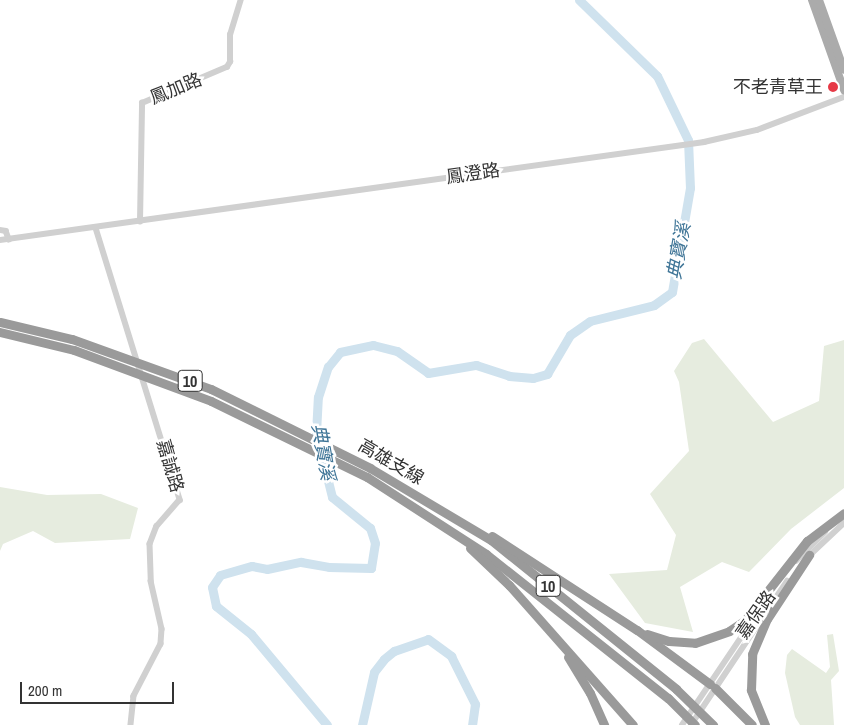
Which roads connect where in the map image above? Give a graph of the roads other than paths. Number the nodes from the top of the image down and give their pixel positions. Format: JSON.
{"nodes":[{"id":1,"x":242,"y":0,"type":"edge"},
{"id":2,"x":812,"y":0,"type":"edge"},
{"id":3,"x":819,"y":0,"type":"edge"},
{"id":4,"x":844,"y":70,"type":"edge"},
{"id":5,"x":844,"y":90,"type":"edge"},
{"id":6,"x":844,"y":97,"type":"edge"},
{"id":7,"x":140,"y":222,"type":"junction"},
{"id":8,"x":96,"y":228,"type":"junction"},
{"id":9,"x":0,"y":230,"type":"edge"},
{"id":10,"x":8,"y":239,"type":"junction"},
{"id":11,"x":0,"y":240,"type":"edge"},
{"id":12,"x":0,"y":322,"type":"edge"},
{"id":13,"x":0,"y":332,"type":"edge"},
{"id":14,"x":412,"y":493,"type":"junction"},
{"id":15,"x":844,"y":515,"type":"edge"},
{"id":16,"x":844,"y":523,"type":"edge"},
{"id":17,"x":454,"y":533,"type":"junction"},
{"id":18,"x":809,"y":555,"type":"junction"},
{"id":19,"x":637,"y":630,"type":"junction"},
{"id":20,"x":554,"y":636,"type":"junction"},
{"id":21,"x":713,"y":686,"type":"junction"},
{"id":22,"x":131,"y":725,"type":"edge"},
{"id":23,"x":604,"y":725,"type":"edge"},
{"id":24,"x":633,"y":725,"type":"edge"},
{"id":25,"x":682,"y":725,"type":"edge"},
{"id":26,"x":691,"y":725,"type":"edge"},
{"id":27,"x":695,"y":725,"type":"edge"},
{"id":28,"x":713,"y":725,"type":"edge"},
{"id":29,"x":752,"y":725,"type":"edge"},
{"id":30,"x":764,"y":725,"type":"edge"}],
"edges":[{"from":1,"to":7,"type":"street","name":"鳳加路"},
{"from":2,"to":5,"type":"main road"},
{"from":3,"to":4,"type":"main road"},
{"from":6,"to":7,"type":"street","name":"鳳澄路"},
{"from":7,"to":8,"type":"street","name":"鳳澄路"},
{"from":8,"to":10,"type":"street","name":"鳳澄路"},
{"from":8,"to":22,"type":"street","name":"嘉誠路"},
{"from":9,"to":10,"type":"street"},
{"from":10,"to":11,"type":"street","name":"鳳澄路"},
{"from":12,"to":14,"type":"highway","name":"高雄支線","number":"10","bridge":true},
{"from":13,"to":17,"type":"highway","name":"高雄支線","number":"10","bridge":true},
{"from":14,"to":19,"type":"highway"},
{"from":14,"to":28,"type":"highway","name":"高雄支線","number":"10","bridge":true},
{"from":15,"to":19,"type":"highway"},
{"from":15,"to":21,"type":"street","name":"嘉保路"},
{"from":16,"to":18,"type":"street","name":"嘉保路"},
{"from":17,"to":20,"type":"highway"},
{"from":17,"to":27,"type":"highway","name":"高雄支線","number":"10","bridge":true},
{"from":18,"to":21,"type":"street","name":"嘉保路"},
{"from":18,"to":30,"type":"highway"},
{"from":19,"to":21,"type":"highway"},
{"from":20,"to":23,"type":"highway"},
{"from":20,"to":24,"type":"highway"},
{"from":21,"to":25,"type":"street","name":"嘉保路"},
{"from":21,"to":26,"type":"street","name":"嘉保路"},
{"from":21,"to":29,"type":"highway"}]}
